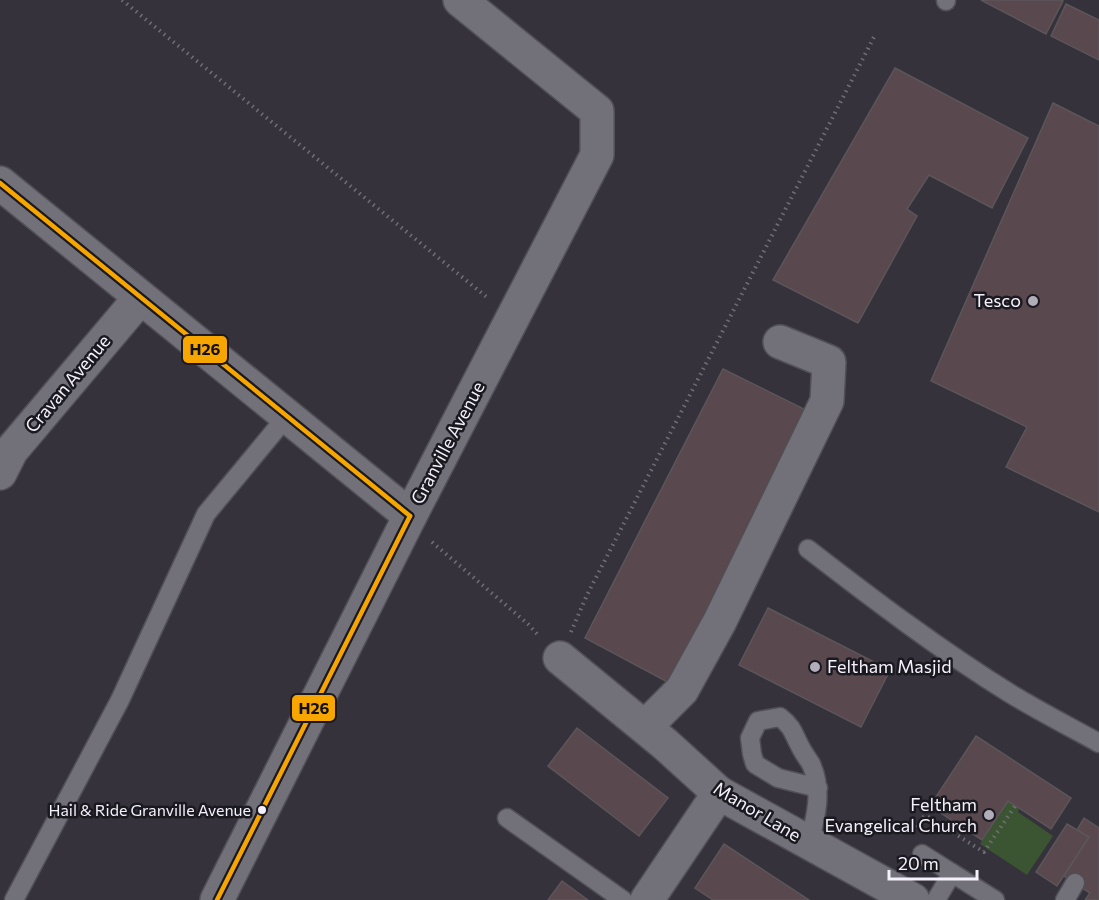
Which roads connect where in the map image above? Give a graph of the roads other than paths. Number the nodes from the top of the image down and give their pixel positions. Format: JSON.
{"nodes":[{"id":1,"x":460,"y":0,"type":"edge"},
{"id":2,"x":0,"y":183,"type":"edge"},
{"id":3,"x":141,"y":298,"type":"junction"},
{"id":4,"x":780,"y":342,"type":"dead end"},
{"id":5,"x":287,"y":416,"type":"junction"},
{"id":6,"x":0,"y":473,"type":"edge"},
{"id":7,"x":410,"y":516,"type":"junction"},
{"id":8,"x":808,"y":549,"type":"dead end"},
{"id":9,"x":560,"y":658,"type":"road end"},
{"id":10,"x":645,"y":728,"type":"junction"},
{"id":11,"x":1099,"y":744,"type":"edge"},
{"id":12,"x":818,"y":788,"type":"dead end"},
{"id":13,"x":719,"y":793,"type":"junction"},
{"id":14,"x":507,"y":818,"type":"dead end"},
{"id":15,"x":810,"y":843,"type":"junction"},
{"id":16,"x":922,"y":854,"type":"road end"},
{"id":17,"x":952,"y":873,"type":"junction"},
{"id":18,"x":1075,"y":883,"type":"dead end"},
{"id":19,"x":14,"y":900,"type":"edge"},
{"id":20,"x":217,"y":900,"type":"edge"},
{"id":21,"x":623,"y":900,"type":"edge"},
{"id":22,"x":647,"y":900,"type":"edge"},
{"id":23,"x":913,"y":900,"type":"edge"},
{"id":24,"x":936,"y":900,"type":"edge"},
{"id":25,"x":995,"y":900,"type":"edge"},
{"id":26,"x":1065,"y":900,"type":"edge"}],
"edges":[{"from":1,"to":7,"type":"street","name":"Granville Avenue"},
{"from":2,"to":3,"type":"street"},
{"from":3,"to":5,"type":"street"},
{"from":3,"to":6,"type":"street","name":"Cravan Avenue"},
{"from":4,"to":10,"type":"street"},
{"from":5,"to":7,"type":"street"},
{"from":5,"to":19,"type":"lane"},
{"from":7,"to":20,"type":"street","name":"Granville Avenue"},
{"from":8,"to":11,"type":"lane"},
{"from":9,"to":10,"type":"street","name":"Manor Lane"},
{"from":10,"to":13,"type":"street","name":"Manor Lane"},
{"from":12,"to":15,"type":"lane"},
{"from":13,"to":15,"type":"street","name":"Manor Lane"},
{"from":13,"to":22,"type":"street"},
{"from":14,"to":21,"type":"lane"},
{"from":15,"to":23,"type":"street","name":"Manor Lane"},
{"from":16,"to":17,"type":"lane"},
{"from":17,"to":24,"type":"lane"},
{"from":17,"to":25,"type":"lane"},
{"from":18,"to":26,"type":"lane"}]}
